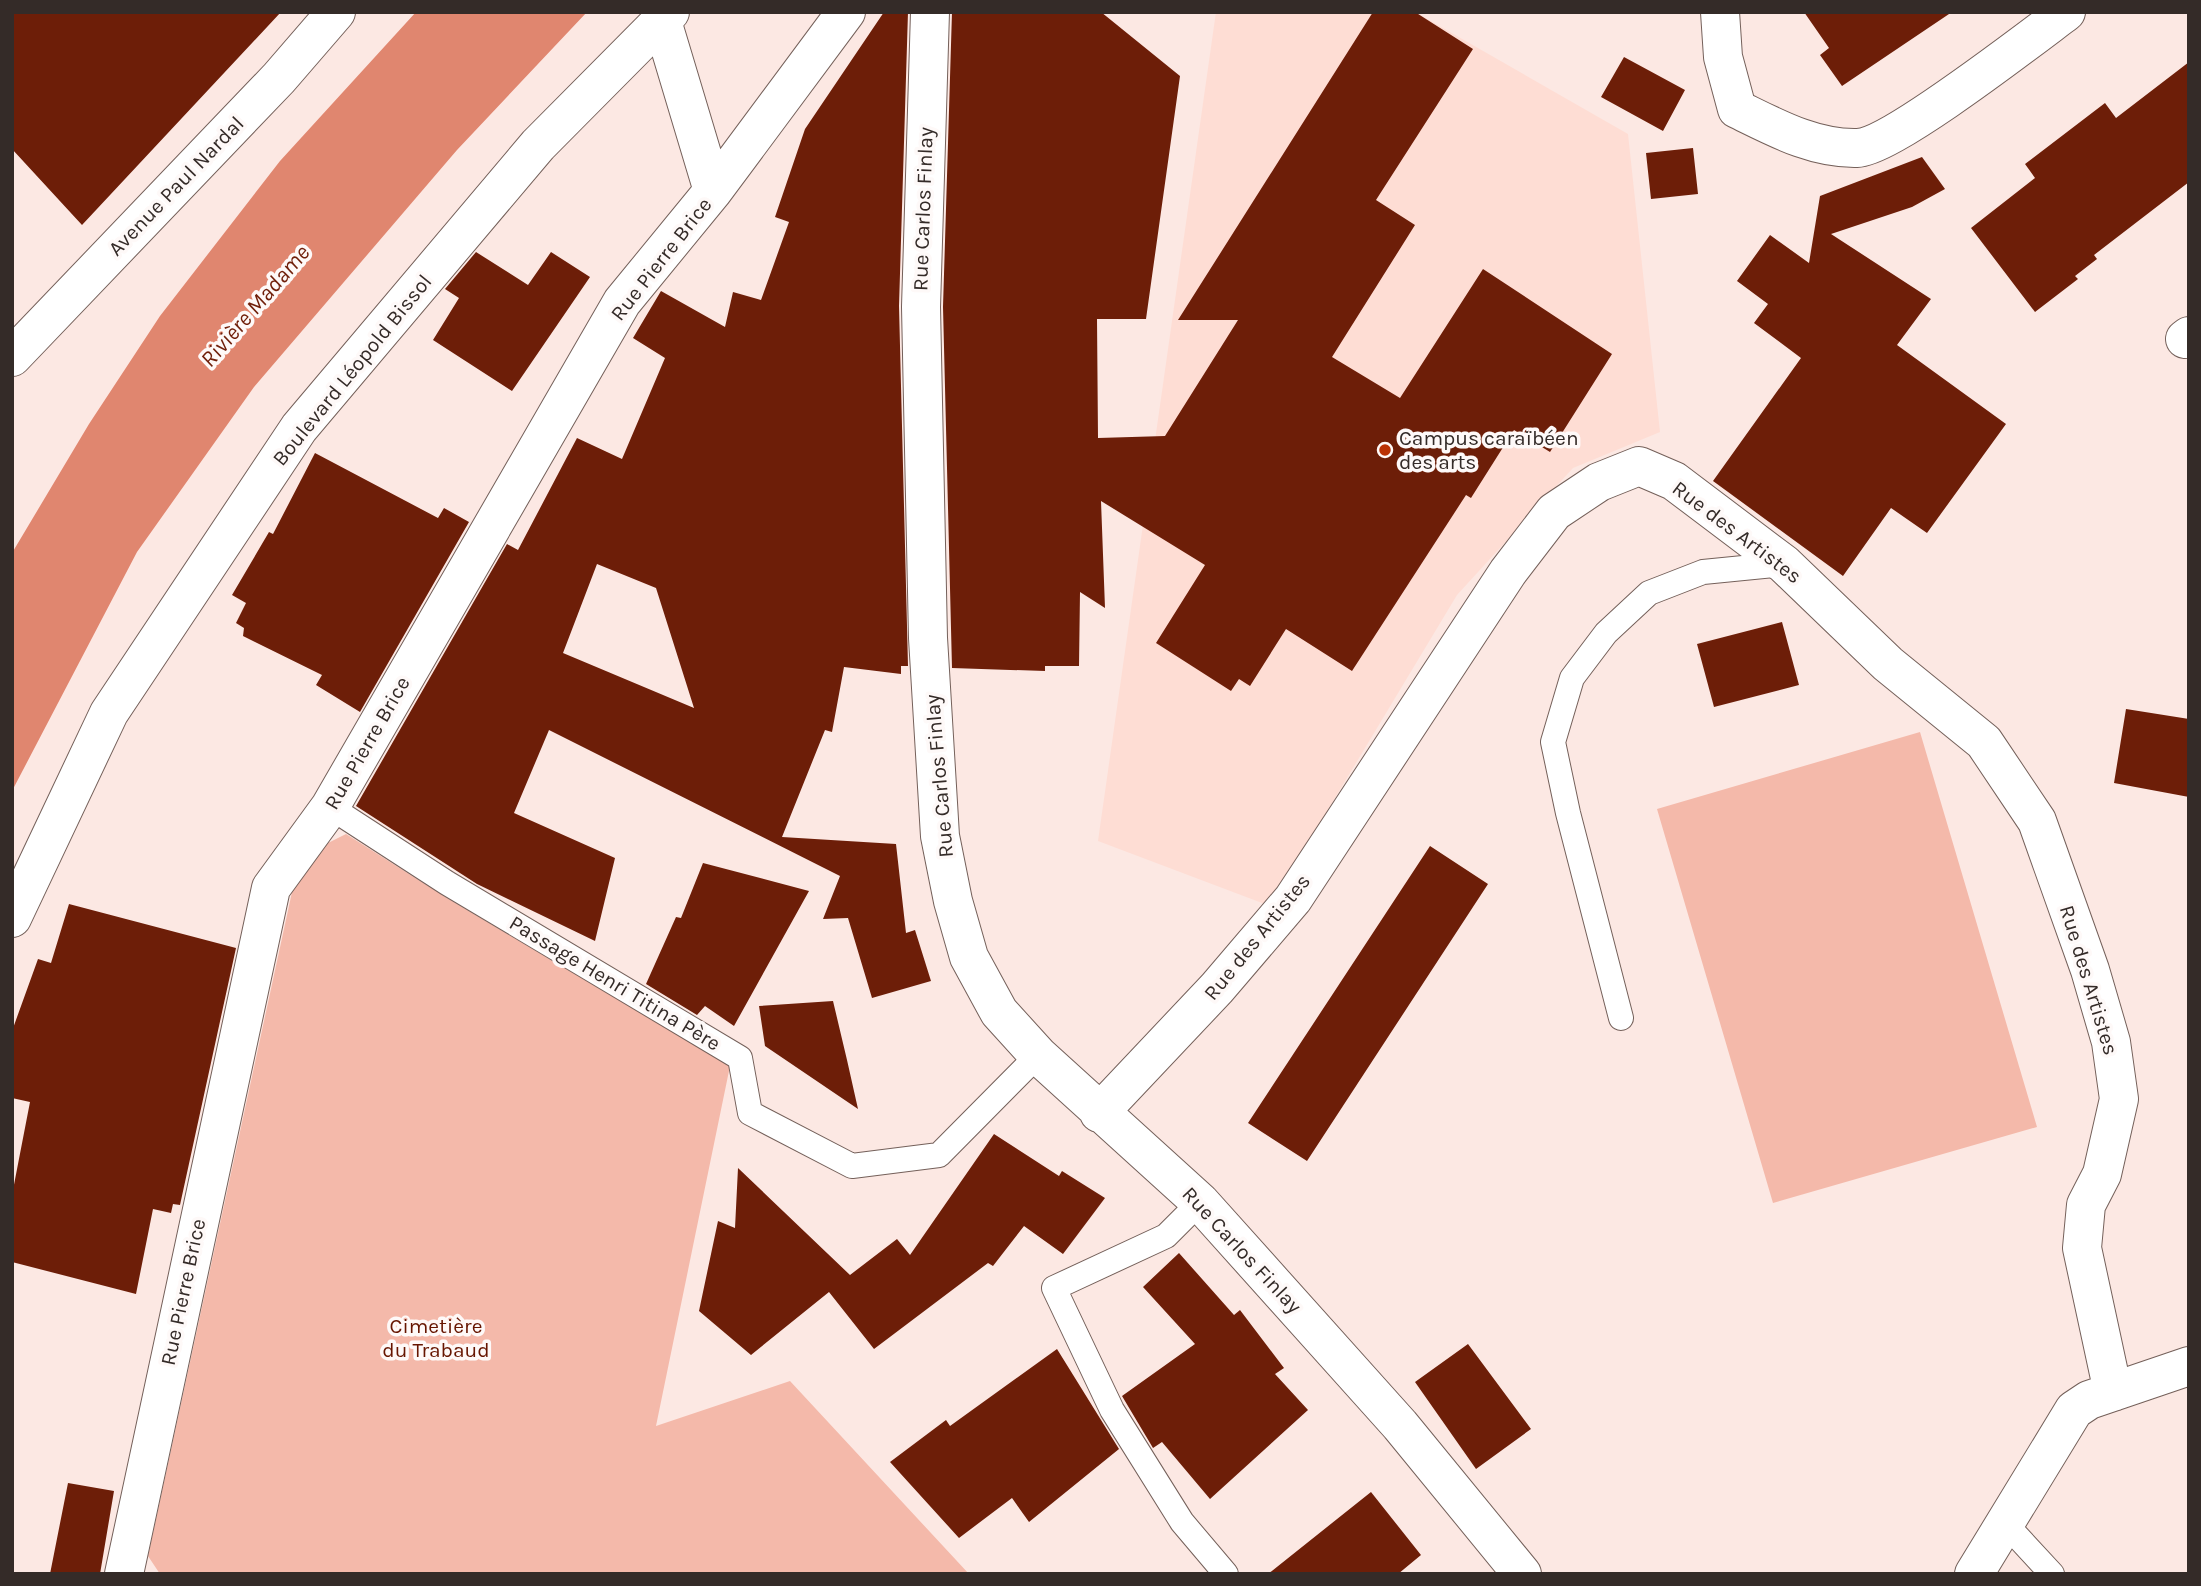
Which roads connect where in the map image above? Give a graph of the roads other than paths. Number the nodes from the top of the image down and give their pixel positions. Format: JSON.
{"nodes":[{"id":1,"x":337,"y":12,"type":"edge"},
{"id":2,"x":846,"y":12,"type":"edge"},
{"id":3,"x":930,"y":12,"type":"edge"},
{"id":4,"x":1720,"y":12,"type":"edge"},
{"id":5,"x":2066,"y":12,"type":"edge"},
{"id":6,"x":666,"y":17,"type":"edge"},
{"id":7,"x":713,"y":191,"type":"junction"},
{"id":8,"x":15,"y":348,"type":"edge"},
{"id":9,"x":1784,"y":564,"type":"junction"},
{"id":10,"x":330,"y":807,"type":"junction"},
{"id":11,"x":12,"y":918,"type":"edge"},
{"id":12,"x":1621,"y":1018,"type":"dead end"},
{"id":13,"x":1038,"y":1055,"type":"junction"},
{"id":14,"x":1099,"y":1112,"type":"junction"},
{"id":15,"x":1200,"y":1202,"type":"junction"},
{"id":16,"x":2189,"y":1366,"type":"edge"},
{"id":17,"x":2113,"y":1392,"type":"junction"},
{"id":18,"x":2004,"y":1522,"type":"junction"},
{"id":19,"x":124,"y":1574,"type":"edge"},
{"id":20,"x":1226,"y":1574,"type":"edge"},
{"id":21,"x":1522,"y":1574,"type":"edge"},
{"id":22,"x":1974,"y":1574,"type":"edge"},
{"id":23,"x":2052,"y":1574,"type":"edge"}],
"edges":[{"from":1,"to":8,"type":"street","name":"Avenue Paul Nardal"},
{"from":2,"to":7,"type":"street","name":"Rue Pierre Brice"},
{"from":3,"to":13,"type":"street","name":"Rue Carlos Finlay"},
{"from":4,"to":5,"type":"street"},
{"from":6,"to":7,"type":"street"},
{"from":6,"to":11,"type":"street","name":"Boulevard Léopold Bissol"},
{"from":7,"to":10,"type":"street","name":"Rue Pierre Brice"},
{"from":9,"to":12,"type":"lane"},
{"from":9,"to":14,"type":"street","name":"Rue des Artistes"},
{"from":9,"to":17,"type":"street","name":"Rue des Artistes"},
{"from":10,"to":13,"type":"lane","name":"Passage Henri Titina Père"},
{"from":10,"to":19,"type":"street","name":"Rue Pierre Brice"},
{"from":13,"to":14,"type":"street","name":"Rue Carlos Finlay"},
{"from":14,"to":15,"type":"street","name":"Rue Carlos Finlay"},
{"from":15,"to":20,"type":"lane"},
{"from":15,"to":21,"type":"street","name":"Rue Carlos Finlay"},
{"from":16,"to":17,"type":"street"},
{"from":17,"to":18,"type":"street"},
{"from":18,"to":22,"type":"street"},
{"from":18,"to":23,"type":"lane"}]}
